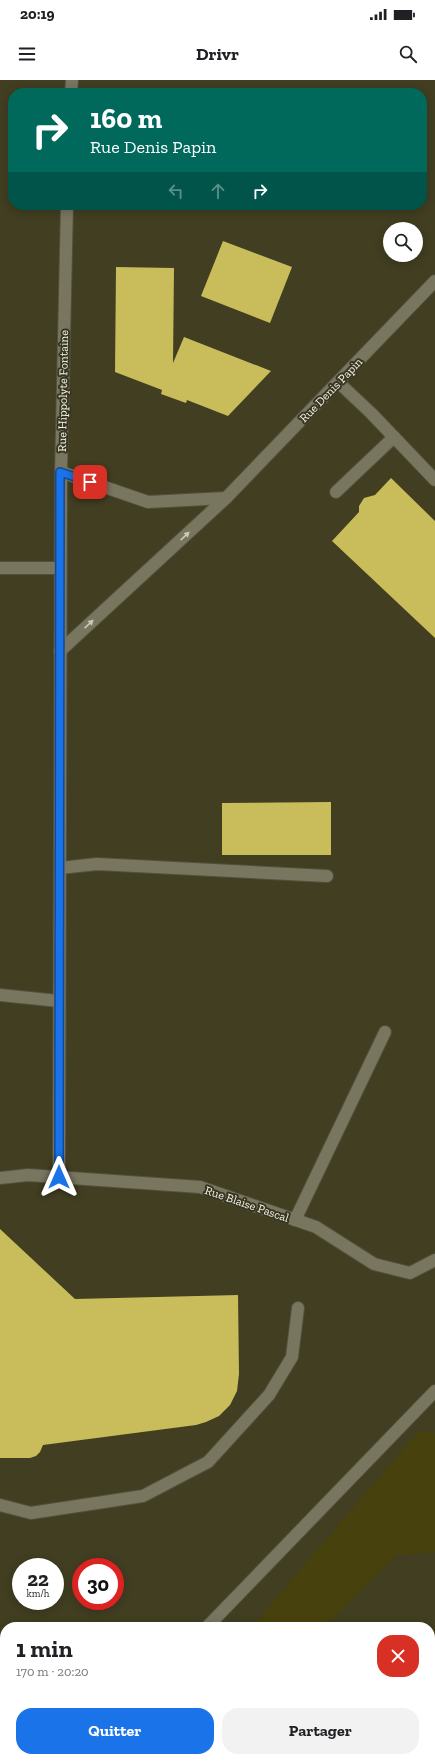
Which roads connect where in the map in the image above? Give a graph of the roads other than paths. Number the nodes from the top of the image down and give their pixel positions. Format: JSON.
{"nodes":[{"id":1,"x":67,"y":210,"type":"edge"},
{"id":2,"x":435,"y":281,"type":"edge"},
{"id":3,"x":338,"y":382,"type":"junction"},
{"id":4,"x":394,"y":438,"type":"junction"},
{"id":5,"x":60,"y":472,"type":"junction"},
{"id":6,"x":435,"y":480,"type":"edge"},
{"id":7,"x":336,"y":492,"type":"dead end"},
{"id":8,"x":226,"y":498,"type":"junction"},
{"id":9,"x":0,"y":568,"type":"edge"},
{"id":10,"x":60,"y":568,"type":"junction"},
{"id":11,"x":60,"y":651,"type":"junction"},
{"id":12,"x":60,"y":868,"type":"junction"},
{"id":13,"x":327,"y":876,"type":"dead end"},
{"id":14,"x":0,"y":995,"type":"edge"},
{"id":15,"x":60,"y":1001,"type":"junction"},
{"id":16,"x":385,"y":1032,"type":"dead end"},
{"id":17,"x":59,"y":1177,"type":"junction"},
{"id":18,"x":0,"y":1178,"type":"edge"},
{"id":19,"x":295,"y":1220,"type":"junction"},
{"id":20,"x":435,"y":1260,"type":"edge"},
{"id":21,"x":298,"y":1308,"type":"dead end"},
{"id":22,"x":435,"y":1391,"type":"edge"},
{"id":23,"x":0,"y":1505,"type":"edge"},
{"id":24,"x":212,"y":1622,"type":"edge"}],
"edges":[{"from":1,"to":5,"type":"street","name":"Rue Hippolyte Fontaine"},
{"from":2,"to":3,"type":"street","name":"Rue Denis Papin"},
{"from":3,"to":4,"type":"street"},
{"from":3,"to":8,"type":"street","name":"Rue Denis Papin"},
{"from":4,"to":6,"type":"street"},
{"from":4,"to":7,"type":"street"},
{"from":5,"to":8,"type":"street"},
{"from":5,"to":10,"type":"street","name":"Rue Hippolyte Fontaine"},
{"from":11,"to":8,"type":"street","name":"Rue Denis Papin","one_way":true},
{"from":9,"to":10,"type":"street"},
{"from":10,"to":11,"type":"street","name":"Rue Hippolyte Fontaine"},
{"from":11,"to":12,"type":"street","name":"Rue Hippolyte Fontaine"},
{"from":12,"to":13,"type":"street"},
{"from":12,"to":15,"type":"street","name":"Rue Hippolyte Fontaine"},
{"from":14,"to":15,"type":"street"},
{"from":15,"to":17,"type":"street","name":"Rue Hippolyte Fontaine"},
{"from":16,"to":19,"type":"street"},
{"from":17,"to":18,"type":"street","name":"Rue Blaise Pascal"},
{"from":17,"to":19,"type":"street","name":"Rue Blaise Pascal"},
{"from":19,"to":20,"type":"street","name":"Rue Blaise Pascal"},
{"from":21,"to":23,"type":"street"},
{"from":22,"to":24,"type":"street"}]}
